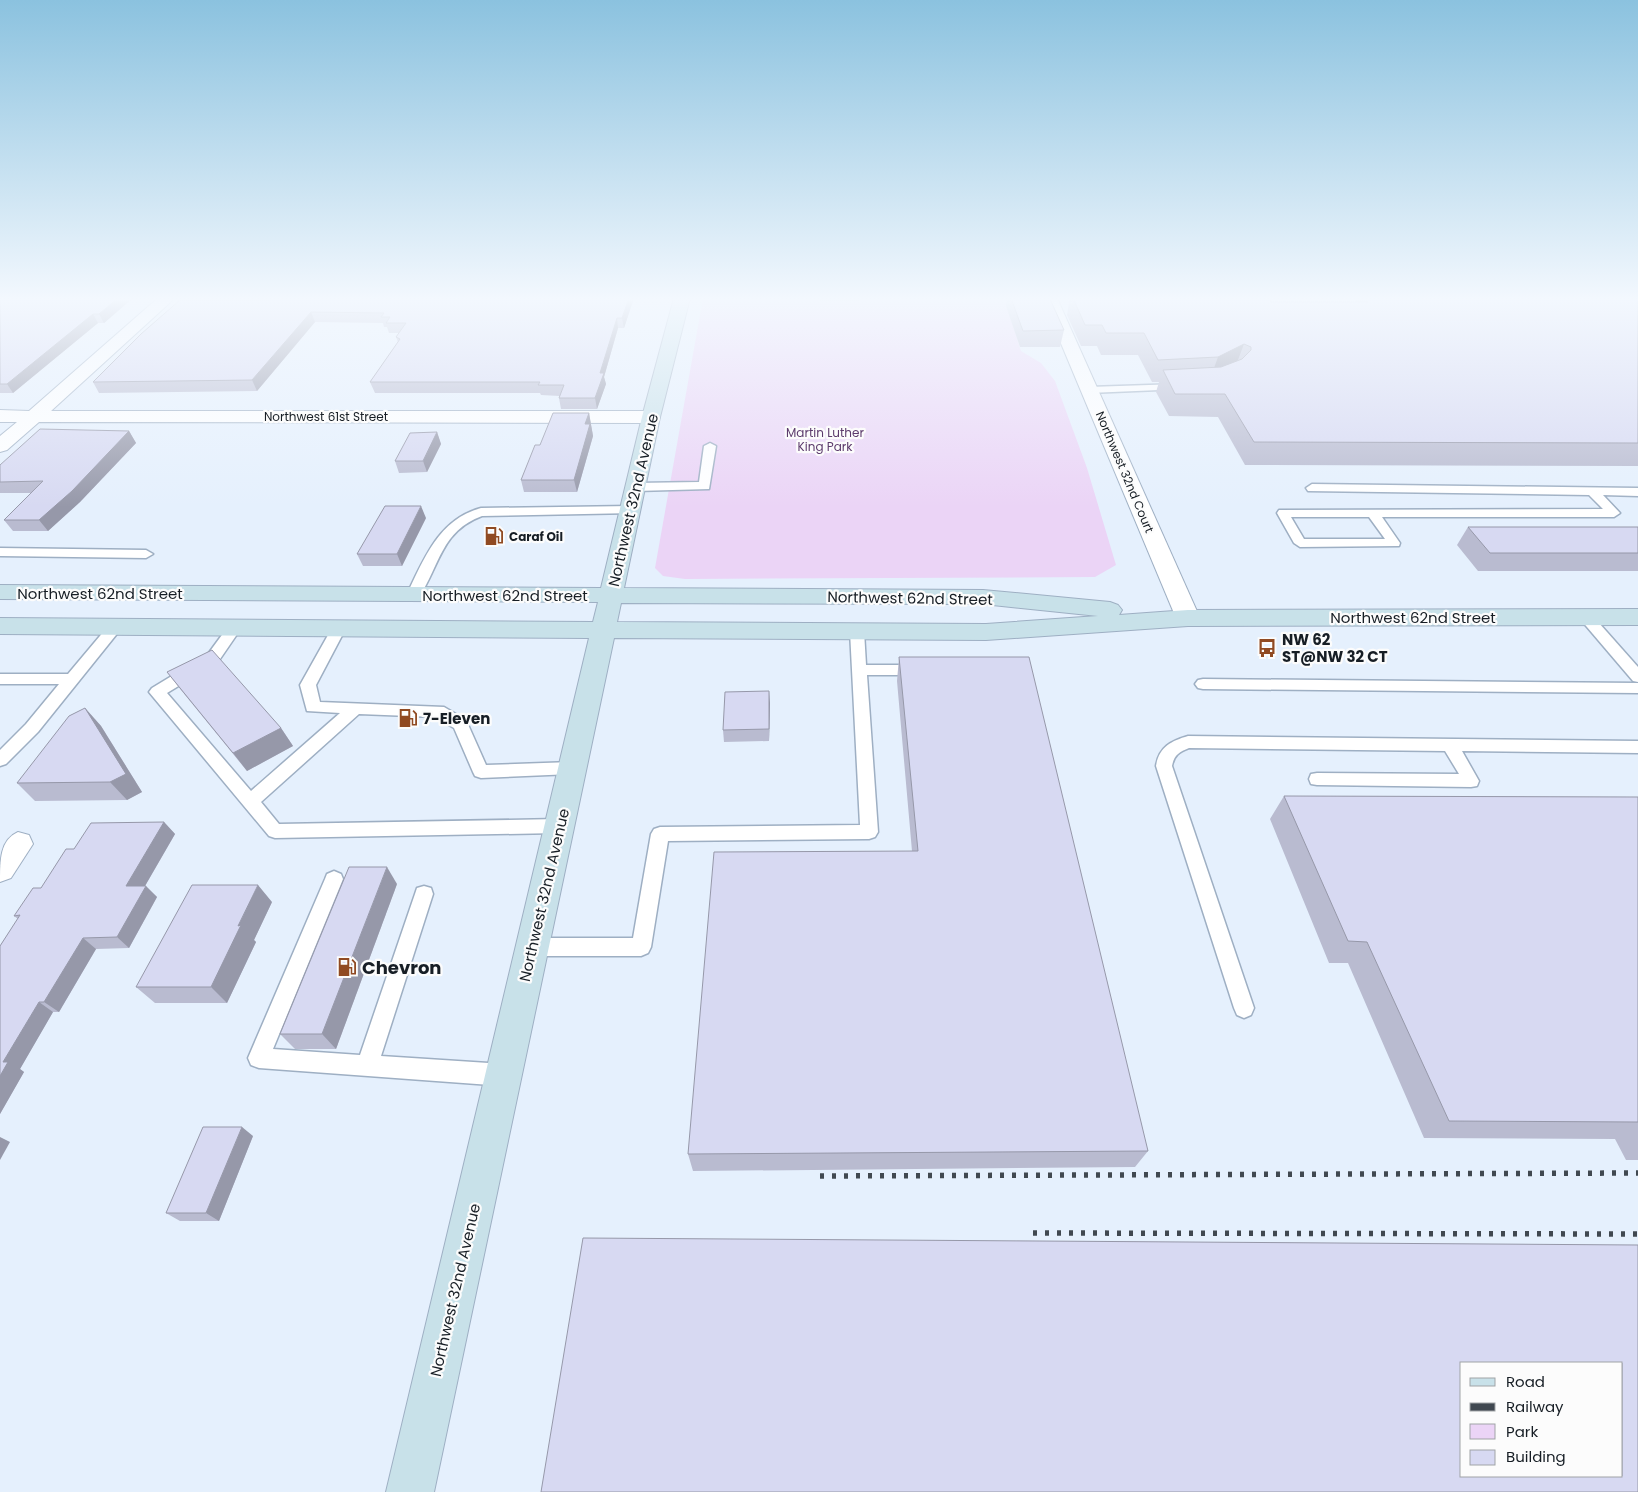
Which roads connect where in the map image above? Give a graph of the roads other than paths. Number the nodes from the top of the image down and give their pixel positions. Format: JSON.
{"nodes":[{"id":1,"x":88,"y":368,"type":"edge"},
{"id":2,"x":664,"y":368,"type":"edge"},
{"id":3,"x":1079,"y":368,"type":"edge"},
{"id":4,"x":1194,"y":386,"type":"edge"},
{"id":5,"x":1089,"y":390,"type":"junction"},
{"id":6,"x":0,"y":416,"type":"edge"},
{"id":7,"x":33,"y":416,"type":"junction"},
{"id":8,"x":651,"y":417,"type":"junction"},
{"id":9,"x":0,"y":446,"type":"edge"},
{"id":10,"x":710,"y":446,"type":"dead end"},
{"id":11,"x":636,"y":487,"type":"junction"},
{"id":12,"x":1312,"y":488,"type":"dead end"},
{"id":13,"x":1592,"y":491,"type":"junction"},
{"id":14,"x":1638,"y":492,"type":"edge"},
{"id":15,"x":631,"y":510,"type":"junction"},
{"id":16,"x":1373,"y":513,"type":"junction"},
{"id":17,"x":0,"y":552,"type":"edge"},
{"id":18,"x":146,"y":554,"type":"dead end"},
{"id":19,"x":0,"y":592,"type":"edge"},
{"id":20,"x":414,"y":594,"type":"junction"},
{"id":21,"x":612,"y":596,"type":"junction"},
{"id":22,"x":1586,"y":617,"type":"junction"},
{"id":23,"x":1638,"y":617,"type":"edge"},
{"id":24,"x":1188,"y":618,"type":"junction"},
{"id":25,"x":0,"y":626,"type":"edge"},
{"id":26,"x":115,"y":627,"type":"junction"},
{"id":27,"x":235,"y":627,"type":"junction"},
{"id":28,"x":339,"y":628,"type":"junction"},
{"id":29,"x":604,"y":628,"type":"junction"},
{"id":30,"x":857,"y":631,"type":"junction"},
{"id":31,"x":859,"y":670,"type":"junction"},
{"id":32,"x":934,"y":670,"type":"edge"},
{"id":33,"x":1638,"y":677,"type":"edge"},
{"id":34,"x":0,"y":679,"type":"edge"},
{"id":35,"x":72,"y":679,"type":"junction"},
{"id":36,"x":1203,"y":684,"type":"dead end"},
{"id":37,"x":1638,"y":688,"type":"edge"},
{"id":38,"x":355,"y":709,"type":"junction"},
{"id":39,"x":1450,"y":744,"type":"junction"},
{"id":40,"x":1638,"y":747,"type":"edge"},
{"id":41,"x":0,"y":760,"type":"edge"},
{"id":42,"x":572,"y":768,"type":"junction"},
{"id":43,"x":1317,"y":779,"type":"dead end"},
{"id":44,"x":250,"y":802,"type":"junction"},
{"id":45,"x":559,"y":826,"type":"junction"},
{"id":46,"x":18,"y":844,"type":"dead end"},
{"id":47,"x":0,"y":869,"type":"edge"},
{"id":48,"x":334,"y":880,"type":"dead end"},
{"id":49,"x":424,"y":894,"type":"dead end"},
{"id":50,"x":532,"y":947,"type":"junction"},
{"id":51,"x":1244,"y":1008,"type":"dead end"},
{"id":52,"x":367,"y":1066,"type":"junction"},
{"id":53,"x":504,"y":1075,"type":"junction"},
{"id":54,"x":410,"y":1492,"type":"edge"}],
"edges":[{"from":1,"to":7,"type":"street"},
{"from":2,"to":8,"type":"main road","name":"Northwest 32nd Avenue"},
{"from":3,"to":5,"type":"street","name":"Northwest 32nd Court"},
{"from":4,"to":5,"type":"lane"},
{"from":5,"to":24,"type":"street","name":"Northwest 32nd Court"},
{"from":6,"to":7,"type":"street","name":"Northwest 61st Street"},
{"from":7,"to":8,"type":"street","name":"Northwest 61st Street"},
{"from":7,"to":9,"type":"street"},
{"from":8,"to":11,"type":"main road","name":"Northwest 32nd Avenue"},
{"from":10,"to":11,"type":"lane"},
{"from":11,"to":15,"type":"main road","name":"Northwest 32nd Avenue"},
{"from":12,"to":13,"type":"lane"},
{"from":13,"to":14,"type":"lane"},
{"from":13,"to":16,"type":"lane"},
{"from":15,"to":20,"type":"lane"},
{"from":15,"to":21,"type":"main road","name":"Northwest 32nd Avenue"},
{"from":16,"to":16,"type":"lane"},
{"from":17,"to":18,"type":"lane"},
{"from":19,"to":20,"type":"main road","name":"Northwest 62nd Street"},
{"from":20,"to":21,"type":"main road","name":"Northwest 62nd Street"},
{"from":21,"to":24,"type":"main road","name":"Northwest 62nd Street"},
{"from":21,"to":29,"type":"main road","name":"Northwest 32nd Avenue"},
{"from":22,"to":23,"type":"main road","name":"Northwest 62nd Street"},
{"from":22,"to":24,"type":"main road","name":"Northwest 62nd Street"},
{"from":22,"to":33,"type":"lane"},
{"from":24,"to":30,"type":"main road","name":"Northwest 62nd Street"},
{"from":25,"to":26,"type":"main road","name":"Northwest 62nd Street"},
{"from":26,"to":27,"type":"main road","name":"Northwest 62nd Street"},
{"from":26,"to":35,"type":"lane"},
{"from":27,"to":28,"type":"main road","name":"Northwest 62nd Street"},
{"from":27,"to":44,"type":"lane"},
{"from":28,"to":29,"type":"main road","name":"Northwest 62nd Street"},
{"from":28,"to":38,"type":"lane"},
{"from":29,"to":30,"type":"main road","name":"Northwest 62nd Street"},
{"from":29,"to":42,"type":"main road","name":"Northwest 32nd Avenue"},
{"from":30,"to":31,"type":"lane"},
{"from":31,"to":32,"type":"lane"},
{"from":31,"to":50,"type":"lane"},
{"from":34,"to":35,"type":"lane"},
{"from":35,"to":41,"type":"lane"},
{"from":36,"to":37,"type":"lane"},
{"from":38,"to":42,"type":"lane"},
{"from":38,"to":44,"type":"lane"},
{"from":39,"to":40,"type":"lane"},
{"from":39,"to":43,"type":"lane"},
{"from":39,"to":51,"type":"lane"},
{"from":42,"to":45,"type":"main road","name":"Northwest 32nd Avenue"},
{"from":44,"to":45,"type":"lane"},
{"from":45,"to":50,"type":"main road","name":"Northwest 32nd Avenue"},
{"from":46,"to":47,"type":"street"},
{"from":48,"to":52,"type":"lane"},
{"from":49,"to":52,"type":"lane"},
{"from":50,"to":53,"type":"main road","name":"Northwest 32nd Avenue"},
{"from":52,"to":53,"type":"lane"},
{"from":53,"to":54,"type":"main road","name":"Northwest 32nd Avenue"}]}
